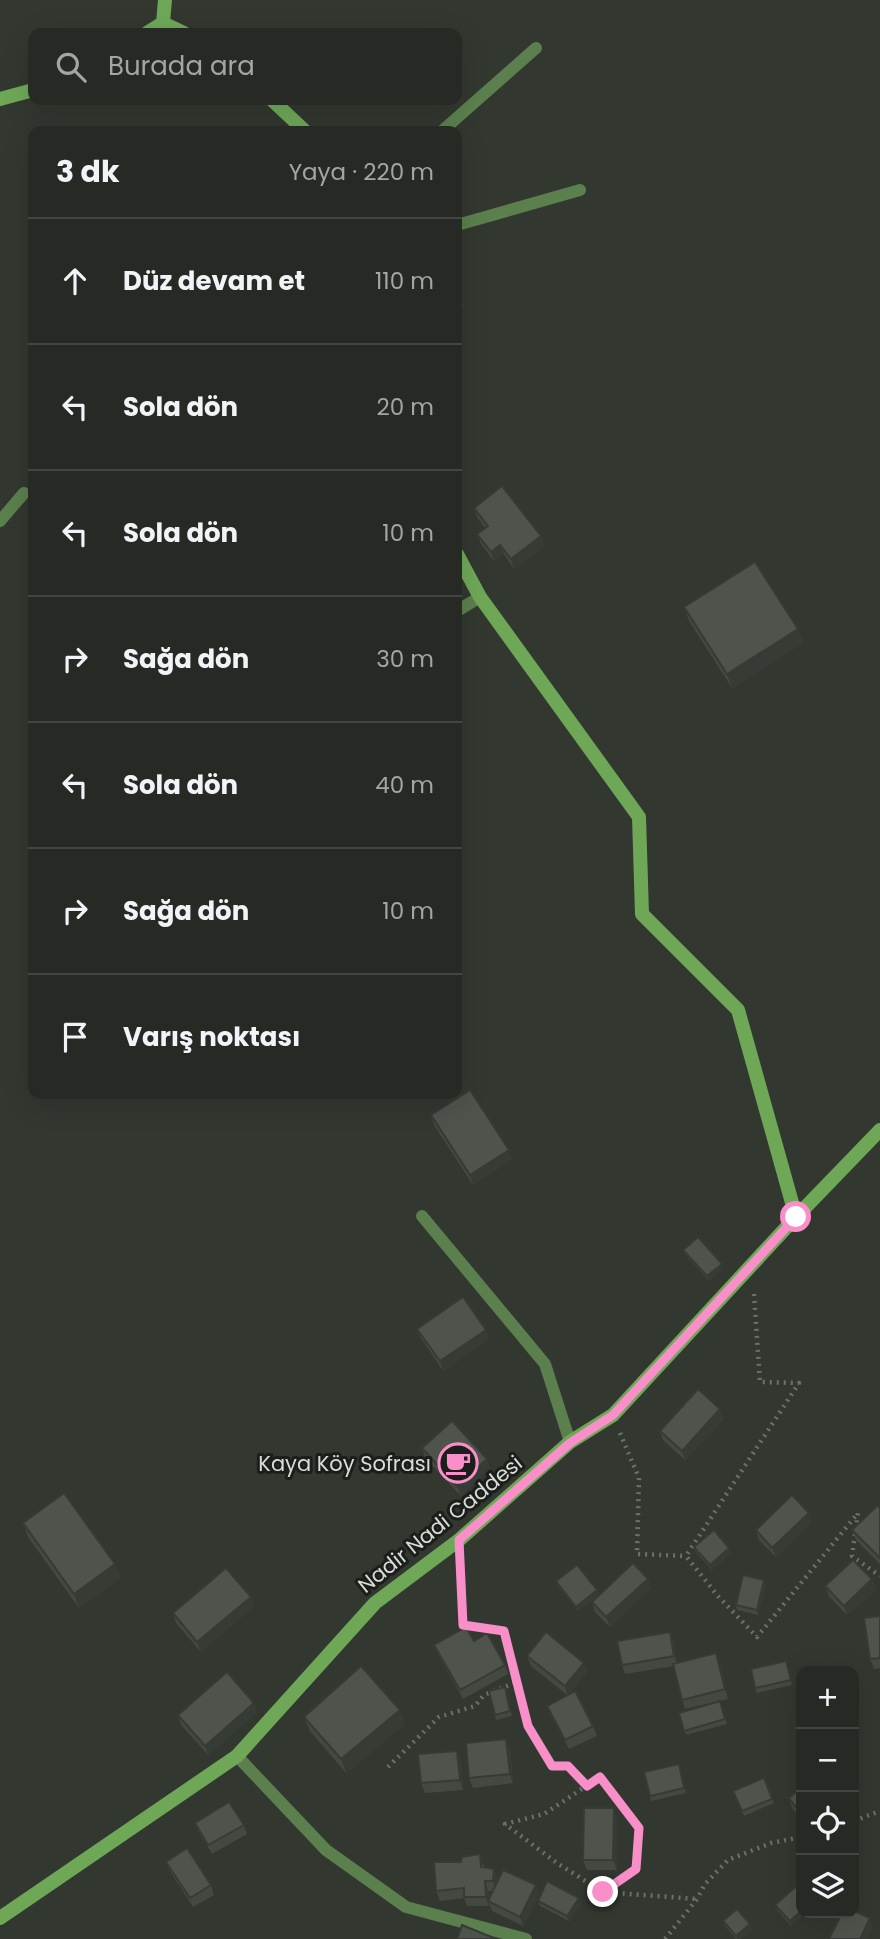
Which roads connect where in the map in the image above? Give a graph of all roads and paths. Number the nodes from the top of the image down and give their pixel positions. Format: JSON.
{"nodes":[{"id":1,"x":166,"y":0,"type":"edge"},
{"id":2,"x":163,"y":23,"type":"junction"},
{"id":3,"x":155,"y":28,"type":"edge"},
{"id":4,"x":174,"y":28,"type":"edge"},
{"id":5,"x":536,"y":48,"type":"dead end"},
{"id":6,"x":28,"y":91,"type":"edge"},
{"id":7,"x":0,"y":99,"type":"edge"},
{"id":8,"x":277,"y":105,"type":"edge"},
{"id":9,"x":300,"y":126,"type":"edge"},
{"id":10,"x":448,"y":126,"type":"edge"},
{"id":11,"x":580,"y":190,"type":"dead end"},
{"id":12,"x":462,"y":224,"type":"edge"},
{"id":13,"x":24,"y":494,"type":"dead end"},
{"id":14,"x":0,"y":521,"type":"edge"},
{"id":15,"x":462,"y":563,"type":"edge"},
{"id":16,"x":480,"y":597,"type":"junction"},
{"id":17,"x":462,"y":608,"type":"edge"},
{"id":18,"x":880,"y":1130,"type":"edge"},
{"id":19,"x":422,"y":1216,"type":"dead end"},
{"id":20,"x":796,"y":1217,"type":"junction"},
{"id":21,"x":753,"y":1265,"type":"junction"},
{"id":22,"x":613,"y":1415,"type":"junction"},
{"id":23,"x":570,"y":1443,"type":"junction"},
{"id":24,"x":459,"y":1540,"type":"junction"},
{"id":25,"x":686,"y":1556,"type":"junction"},
{"id":26,"x":880,"y":1576,"type":"edge"},
{"id":27,"x":517,"y":1682,"type":"junction"},
{"id":28,"x":237,"y":1756,"type":"junction"},
{"id":29,"x":388,"y":1767,"type":"dead end"},
{"id":30,"x":587,"y":1786,"type":"junction"},
{"id":31,"x":880,"y":1811,"type":"edge"},
{"id":32,"x":859,"y":1819,"type":"edge"},
{"id":33,"x":796,"y":1838,"type":"edge"},
{"id":34,"x":603,"y":1892,"type":"junction"},
{"id":35,"x":697,"y":1899,"type":"junction"},
{"id":36,"x":0,"y":1918,"type":"edge"},
{"id":37,"x":526,"y":1939,"type":"edge"},
{"id":38,"x":665,"y":1939,"type":"edge"}],
"edges":[{"from":1,"to":2,"type":"street"},
{"from":2,"to":3,"type":"street"},
{"from":2,"to":4,"type":"street"},
{"from":5,"to":10,"type":"lane"},
{"from":6,"to":7,"type":"street"},
{"from":8,"to":9,"type":"street"},
{"from":11,"to":12,"type":"lane"},
{"from":13,"to":14,"type":"lane"},
{"from":15,"to":16,"type":"street"},
{"from":16,"to":17,"type":"lane"},
{"from":16,"to":20,"type":"street"},
{"from":18,"to":20,"type":"street","name":"Nadir Nadi Caddesi"},
{"from":19,"to":23,"type":"lane"},
{"from":20,"to":21,"type":"street","name":"Nadir Nadi Caddesi"},
{"from":21,"to":22,"type":"street","name":"Nadir Nadi Caddesi"},
{"from":21,"to":25,"type":"path"},
{"from":22,"to":23,"type":"street","name":"Nadir Nadi Caddesi"},
{"from":22,"to":25,"type":"path"},
{"from":23,"to":24,"type":"street","name":"Nadir Nadi Caddesi"},
{"from":24,"to":27,"type":"path"},
{"from":24,"to":28,"type":"street","name":"Nadir Nadi Caddesi"},
{"from":25,"to":26,"type":"path"},
{"from":27,"to":29,"type":"path"},
{"from":27,"to":30,"type":"path"},
{"from":28,"to":36,"type":"street","name":"Nadir Nadi Caddesi"},
{"from":28,"to":37,"type":"lane"},
{"from":30,"to":34,"type":"path"},
{"from":30,"to":34,"type":"path"},
{"from":31,"to":32,"type":"path"},
{"from":33,"to":35,"type":"path"},
{"from":34,"to":35,"type":"path"},
{"from":35,"to":38,"type":"path"}]}
